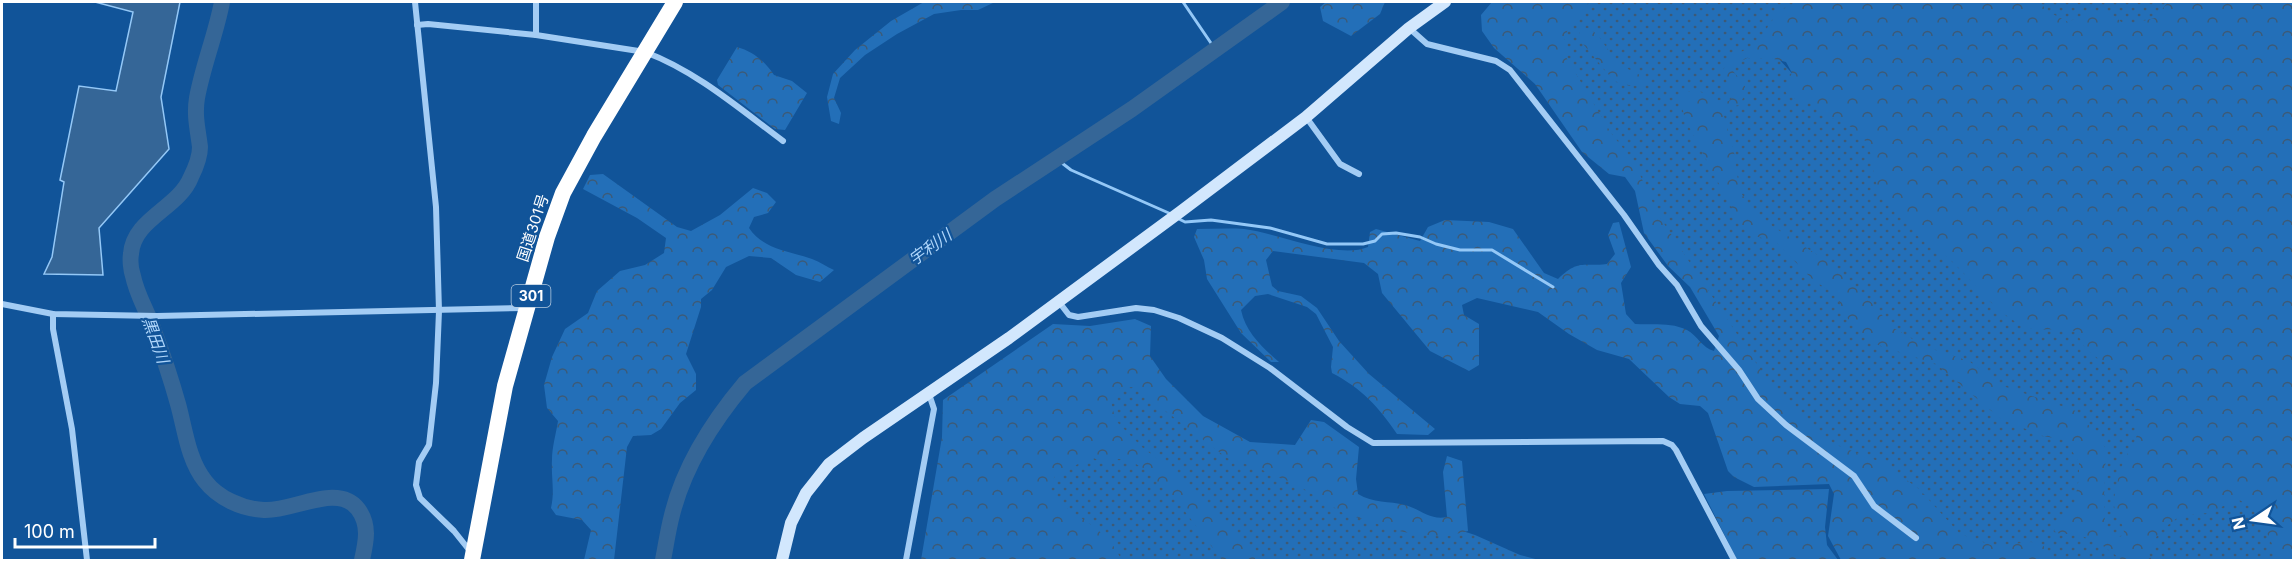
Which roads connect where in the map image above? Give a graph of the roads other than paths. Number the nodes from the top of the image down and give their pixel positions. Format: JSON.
{"nodes":[{"id":1,"x":415,"y":2,"type":"edge"},
{"id":2,"x":536,"y":2,"type":"edge"},
{"id":3,"x":675,"y":2,"type":"edge"},
{"id":4,"x":1445,"y":2,"type":"edge"},
{"id":5,"x":417,"y":25,"type":"junction"},
{"id":6,"x":1409,"y":28,"type":"junction"},
{"id":7,"x":536,"y":35,"type":"junction"},
{"id":8,"x":645,"y":52,"type":"junction"},
{"id":9,"x":1306,"y":117,"type":"junction"},
{"id":10,"x":783,"y":141,"type":"dead end"},
{"id":11,"x":1359,"y":174,"type":"dead end"},
{"id":12,"x":1059,"y":302,"type":"junction"},
{"id":13,"x":2,"y":304,"type":"edge"},
{"id":14,"x":528,"y":308,"type":"junction"},
{"id":15,"x":439,"y":311,"type":"junction"},
{"id":16,"x":53,"y":314,"type":"junction"},
{"id":17,"x":929,"y":393,"type":"junction"},
{"id":18,"x":1916,"y":538,"type":"dead end"},
{"id":19,"x":473,"y":557,"type":"edge"},
{"id":20,"x":87,"y":561,"type":"edge"},
{"id":21,"x":782,"y":561,"type":"edge"},
{"id":22,"x":906,"y":561,"type":"edge"},
{"id":23,"x":1734,"y":561,"type":"edge"}],
"edges":[{"from":1,"to":5,"type":"street"},
{"from":2,"to":7,"type":"street"},
{"from":3,"to":8,"type":"highway","name":"国道301号","number":"301"},
{"from":4,"to":6,"type":"street"},
{"from":5,"to":7,"type":"street"},
{"from":5,"to":15,"type":"street"},
{"from":6,"to":9,"type":"street"},
{"from":6,"to":18,"type":"street"},
{"from":7,"to":8,"type":"street"},
{"from":8,"to":10,"type":"street"},
{"from":8,"to":14,"type":"highway","name":"国道301号","number":"301"},
{"from":9,"to":11,"type":"street"},
{"from":9,"to":12,"type":"street"},
{"from":12,"to":17,"type":"street"},
{"from":12,"to":23,"type":"street"},
{"from":13,"to":16,"type":"street"},
{"from":14,"to":15,"type":"street"},
{"from":14,"to":19,"type":"highway","name":"国道301号","number":"301"},
{"from":15,"to":16,"type":"street"},
{"from":15,"to":19,"type":"street"},
{"from":16,"to":20,"type":"street"},
{"from":17,"to":21,"type":"street"},
{"from":17,"to":22,"type":"street"}]}
